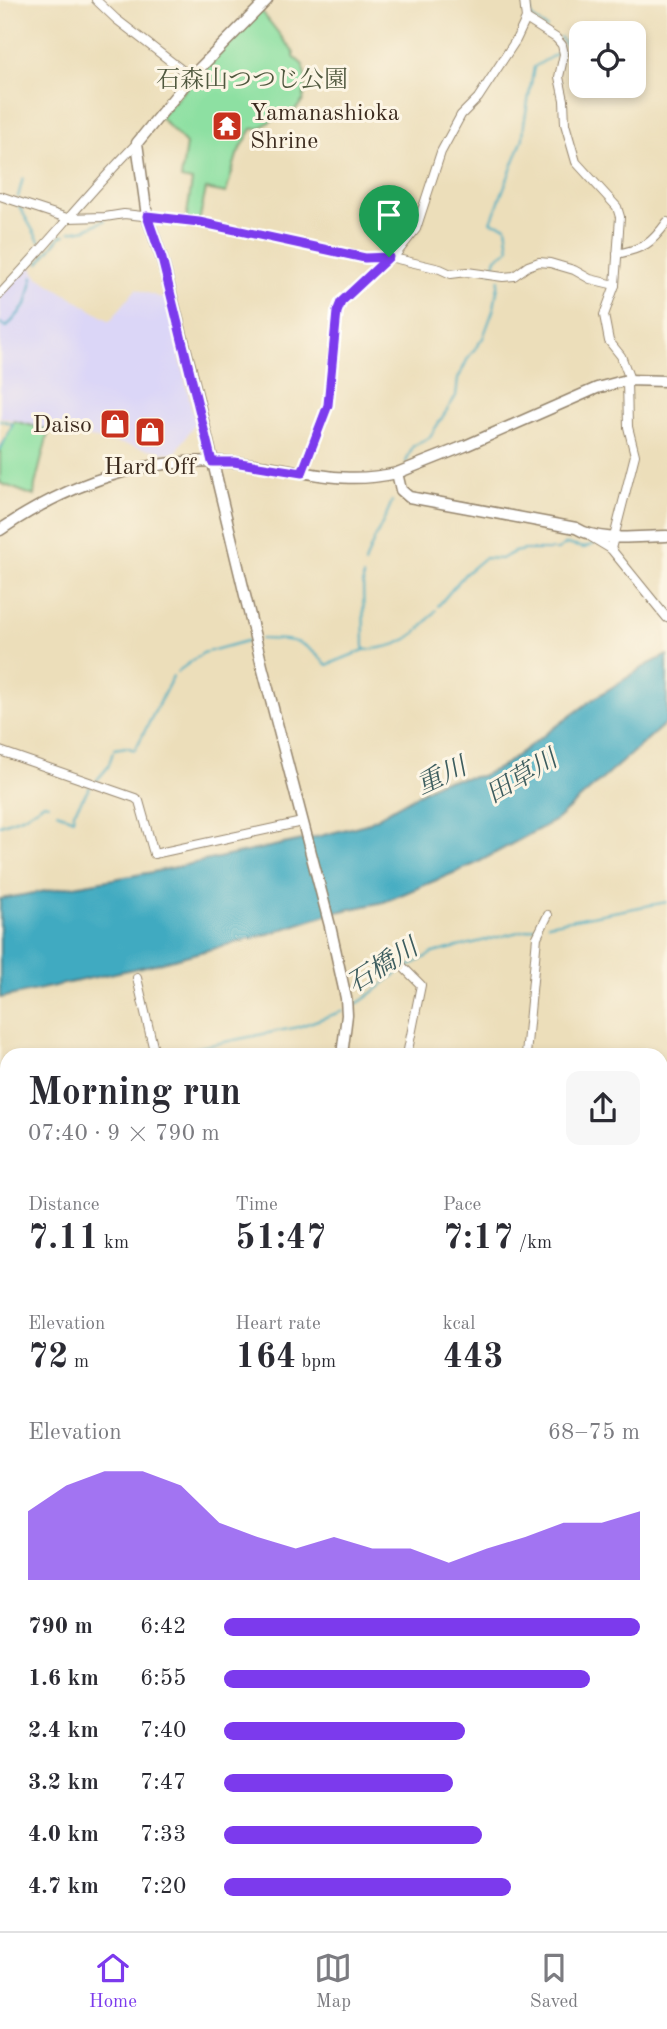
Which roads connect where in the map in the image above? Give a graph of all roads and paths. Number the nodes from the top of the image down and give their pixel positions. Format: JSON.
{"nodes":[{"id":1,"x":96,"y":0,"type":"edge"},
{"id":2,"x":267,"y":0,"type":"edge"},
{"id":3,"x":524,"y":0,"type":"edge"},
{"id":4,"x":526,"y":19,"type":"junction"},
{"id":5,"x":191,"y":77,"type":"junction"},
{"id":6,"x":137,"y":143,"type":"junction"},
{"id":7,"x":0,"y":196,"type":"edge"},
{"id":8,"x":147,"y":216,"type":"junction"},
{"id":9,"x":67,"y":218,"type":"junction"},
{"id":10,"x":667,"y":222,"type":"edge"},
{"id":11,"x":617,"y":254,"type":"junction"},
{"id":12,"x":389,"y":257,"type":"junction"},
{"id":13,"x":615,"y":285,"type":"junction"},
{"id":14,"x":0,"y":294,"type":"edge"},
{"id":15,"x":627,"y":380,"type":"junction"},
{"id":16,"x":667,"y":381,"type":"edge"},
{"id":17,"x":212,"y":462,"type":"junction"},
{"id":18,"x":302,"y":473,"type":"junction"},
{"id":19,"x":397,"y":473,"type":"junction"},
{"id":20,"x":0,"y":530,"type":"edge"},
{"id":21,"x":586,"y":534,"type":"junction"},
{"id":22,"x":613,"y":536,"type":"junction"},
{"id":23,"x":667,"y":536,"type":"edge"},
{"id":24,"x":611,"y":549,"type":"junction"},
{"id":25,"x":667,"y":618,"type":"edge"},
{"id":26,"x":0,"y":751,"type":"edge"},
{"id":27,"x":302,"y":822,"type":"junction"},
{"id":28,"x":548,"y":915,"type":"dead end"},
{"id":29,"x":399,"y":963,"type":"dead end"},
{"id":30,"x":137,"y":978,"type":"dead end"},
{"id":31,"x":154,"y":1048,"type":"edge"},
{"id":32,"x":343,"y":1048,"type":"edge"},
{"id":33,"x":408,"y":1048,"type":"edge"},
{"id":34,"x":527,"y":1048,"type":"edge"}],
"edges":[{"from":1,"to":5,"type":"street"},
{"from":2,"to":5,"type":"street"},
{"from":3,"to":4,"type":"street"},
{"from":4,"to":11,"type":"street"},
{"from":4,"to":12,"type":"street"},
{"from":5,"to":6,"type":"street"},
{"from":6,"to":8,"type":"street"},
{"from":6,"to":9,"type":"street"},
{"from":7,"to":9,"type":"street"},
{"from":8,"to":9,"type":"street"},
{"from":8,"to":12,"type":"street"},
{"from":8,"to":17,"type":"street"},
{"from":9,"to":14,"type":"street"},
{"from":10,"to":11,"type":"street"},
{"from":11,"to":13,"type":"street"},
{"from":12,"to":13,"type":"street"},
{"from":12,"to":18,"type":"street"},
{"from":13,"to":15,"type":"street"},
{"from":15,"to":16,"type":"street"},
{"from":15,"to":19,"type":"street"},
{"from":15,"to":22,"type":"street"},
{"from":17,"to":18,"type":"street"},
{"from":17,"to":20,"type":"street"},
{"from":17,"to":27,"type":"street"},
{"from":18,"to":19,"type":"street"},
{"from":19,"to":21,"type":"street"},
{"from":21,"to":22,"type":"street"},
{"from":21,"to":24,"type":"street"},
{"from":22,"to":23,"type":"street"},
{"from":22,"to":24,"type":"street"},
{"from":24,"to":25,"type":"street"},
{"from":26,"to":27,"type":"street"},
{"from":27,"to":32,"type":"street"},
{"from":28,"to":34,"type":"street"},
{"from":29,"to":33,"type":"street"},
{"from":30,"to":31,"type":"street"}]}
